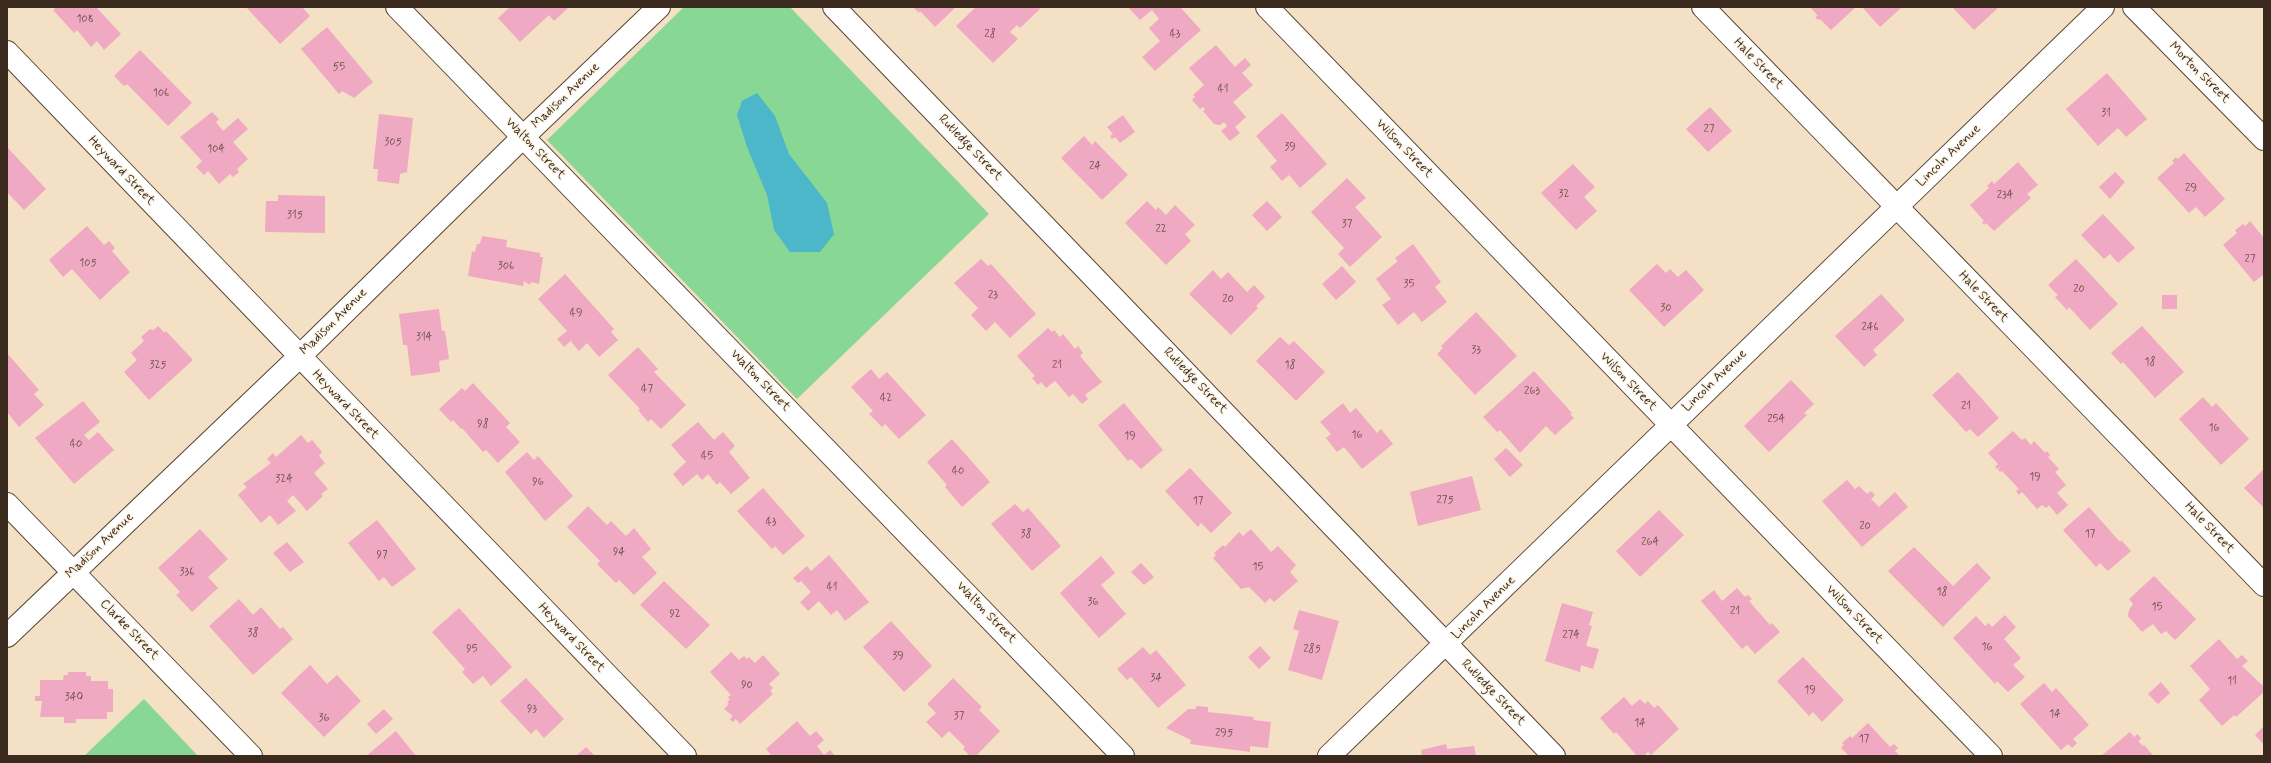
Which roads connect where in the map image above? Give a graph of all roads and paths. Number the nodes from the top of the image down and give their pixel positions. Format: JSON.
{"nodes":[{"id":1,"x":397,"y":7,"type":"edge"},
{"id":2,"x":659,"y":7,"type":"edge"},
{"id":3,"x":834,"y":7,"type":"edge"},
{"id":4,"x":1267,"y":7,"type":"edge"},
{"id":5,"x":1703,"y":7,"type":"edge"},
{"id":6,"x":2103,"y":7,"type":"edge"},
{"id":7,"x":2134,"y":7,"type":"edge"},
{"id":8,"x":7,"y":52,"type":"edge"},
{"id":9,"x":523,"y":137,"type":"junction"},
{"id":10,"x":2264,"y":139,"type":"edge"},
{"id":11,"x":1896,"y":208,"type":"junction"},
{"id":12,"x":299,"y":357,"type":"junction"},
{"id":13,"x":1670,"y":425,"type":"junction"},
{"id":14,"x":7,"y":504,"type":"edge"},
{"id":15,"x":73,"y":572,"type":"junction"},
{"id":16,"x":2264,"y":585,"type":"edge"},
{"id":17,"x":7,"y":636,"type":"edge"},
{"id":18,"x":1446,"y":645,"type":"junction"},
{"id":19,"x":251,"y":756,"type":"edge"},
{"id":20,"x":685,"y":756,"type":"edge"},
{"id":21,"x":1123,"y":756,"type":"edge"},
{"id":22,"x":1329,"y":756,"type":"edge"},
{"id":23,"x":1554,"y":756,"type":"edge"},
{"id":24,"x":1991,"y":756,"type":"edge"}],
"edges":[{"from":1,"to":9,"type":"street","name":"Walton Street"},
{"from":2,"to":9,"type":"street","name":"Madison Avenue"},
{"from":3,"to":18,"type":"street","name":"Rutledge Street"},
{"from":4,"to":13,"type":"street","name":"Wilson Street"},
{"from":5,"to":11,"type":"street","name":"Hale Street"},
{"from":6,"to":11,"type":"street","name":"Lincoln Avenue"},
{"from":7,"to":10,"type":"street","name":"Morton Street"},
{"from":8,"to":12,"type":"street","name":"Heyward Street"},
{"from":9,"to":12,"type":"street","name":"Madison Avenue"},
{"from":9,"to":21,"type":"street","name":"Walton Street"},
{"from":11,"to":13,"type":"street","name":"Lincoln Avenue"},
{"from":11,"to":16,"type":"street","name":"Hale Street"},
{"from":12,"to":15,"type":"street","name":"Madison Avenue"},
{"from":12,"to":20,"type":"street","name":"Heyward Street"},
{"from":13,"to":18,"type":"street","name":"Lincoln Avenue"},
{"from":13,"to":24,"type":"street","name":"Wilson Street"},
{"from":14,"to":15,"type":"street","name":"Clarke Street"},
{"from":15,"to":17,"type":"street","name":"Madison Avenue"},
{"from":15,"to":19,"type":"street","name":"Clarke Street"},
{"from":18,"to":22,"type":"street","name":"Lincoln Avenue"},
{"from":18,"to":23,"type":"street","name":"Rutledge Street"}]}
